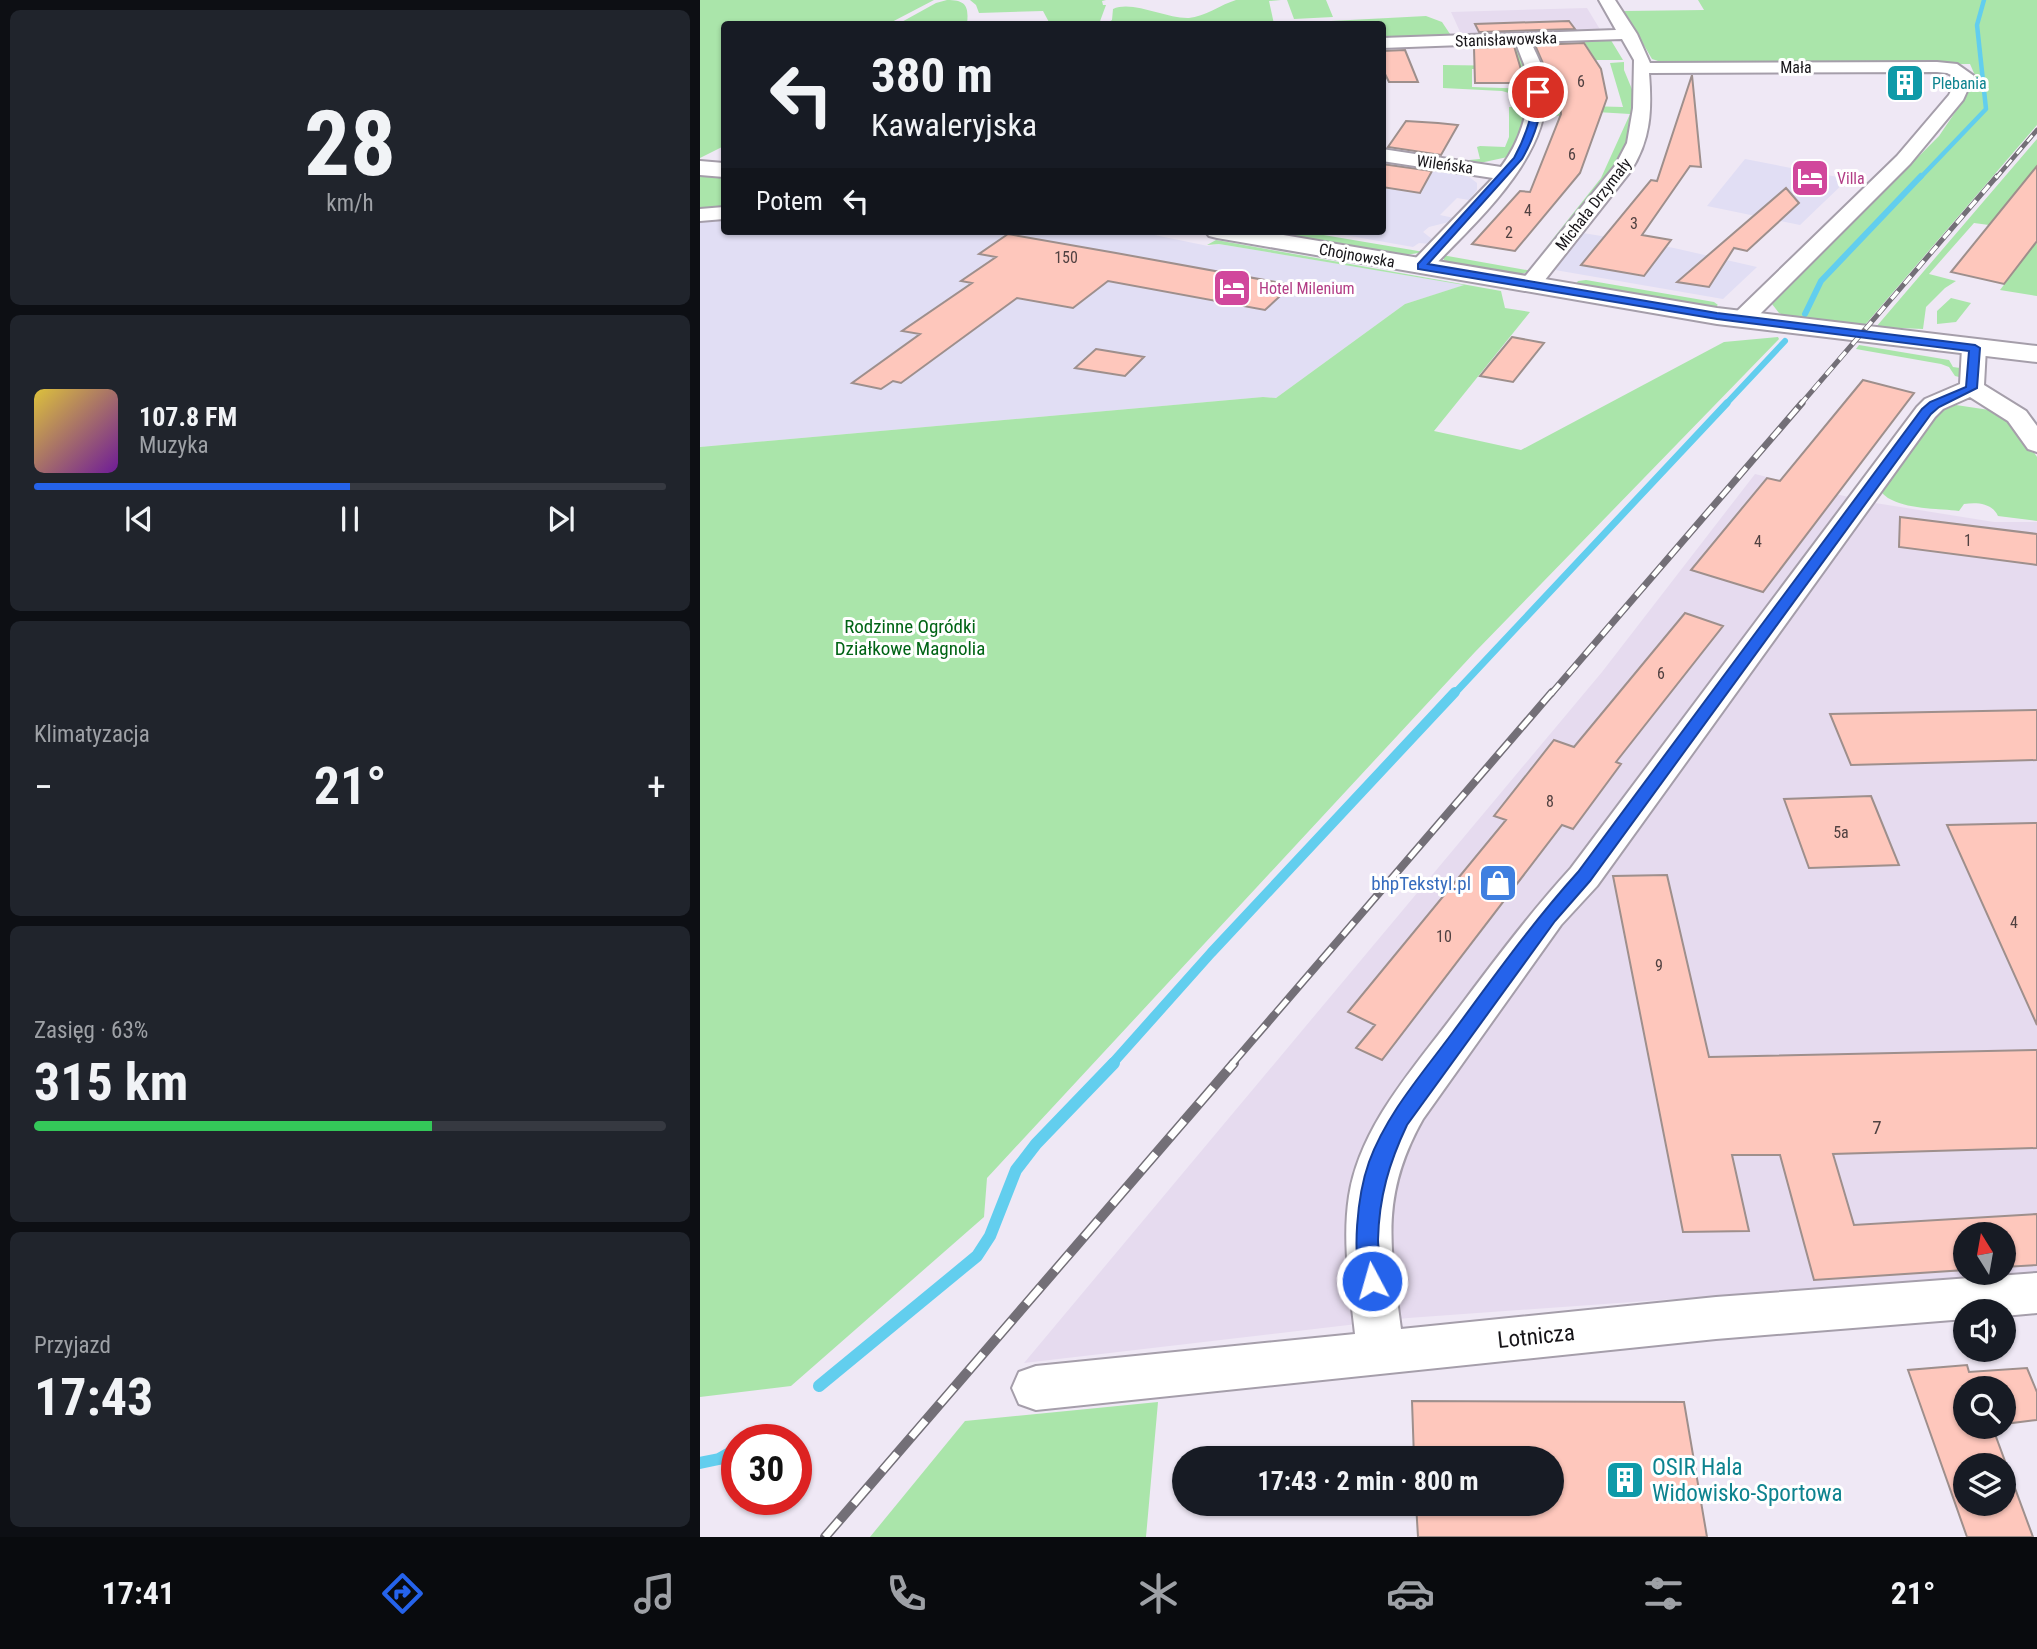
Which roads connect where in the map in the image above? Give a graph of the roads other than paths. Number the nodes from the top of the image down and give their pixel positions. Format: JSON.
{"nodes":[{"id":1,"x":1607,"y":0,"type":"edge"},
{"id":2,"x":1629,"y":34,"type":"junction"},
{"id":3,"x":1522,"y":39,"type":"junction"},
{"id":4,"x":1386,"y":43,"type":"edge"},
{"id":5,"x":1640,"y":70,"type":"junction"},
{"id":6,"x":1386,"y":156,"type":"edge"},
{"id":7,"x":700,"y":168,"type":"edge"},
{"id":8,"x":721,"y":170,"type":"edge"},
{"id":9,"x":1507,"y":174,"type":"junction"},
{"id":10,"x":721,"y":213,"type":"edge"},
{"id":11,"x":700,"y":215,"type":"edge"},
{"id":12,"x":1240,"y":235,"type":"edge"},
{"id":13,"x":1421,"y":266,"type":"junction"},
{"id":14,"x":1529,"y":285,"type":"junction"},
{"id":15,"x":1729,"y":318,"type":"junction"},
{"id":16,"x":2037,"y":354,"type":"edge"},
{"id":17,"x":1973,"y":368,"type":"junction"},
{"id":18,"x":2037,"y":444,"type":"edge"},
{"id":19,"x":2037,"y":1293,"type":"edge"},
{"id":20,"x":1381,"y":1351,"type":"junction"},
{"id":21,"x":1036,"y":1388,"type":"dead end"}],
"edges":[{"from":1,"to":2,"type":"street","name":"Michała Drzymały"},
{"from":2,"to":3,"type":"street","name":"Stanisławowska"},
{"from":2,"to":5,"type":"street","name":"Michała Drzymały"},
{"from":3,"to":4,"type":"street","name":"Stanisławowska"},
{"from":3,"to":9,"type":"street"},
{"from":5,"to":14,"type":"street","name":"Michała Drzymały"},
{"from":5,"to":15,"type":"street","name":"Mała"},
{"from":6,"to":9,"type":"street","name":"Wileńska"},
{"from":7,"to":8,"type":"main road"},
{"from":9,"to":13,"type":"street"},
{"from":10,"to":11,"type":"street"},
{"from":12,"to":13,"type":"main road","name":"Chojnowska"},
{"from":13,"to":14,"type":"main road","name":"Chojnowska"},
{"from":14,"to":15,"type":"main road","name":"Chojnowska"},
{"from":15,"to":17,"type":"main road","name":"Chojnowska"},
{"from":16,"to":17,"type":"main road","name":"Chojnowska"},
{"from":17,"to":18,"type":"street"},
{"from":17,"to":20,"type":"street"},
{"from":19,"to":20,"type":"street","name":"Lotnicza"},
{"from":20,"to":21,"type":"street","name":"Lotnicza"}]}
